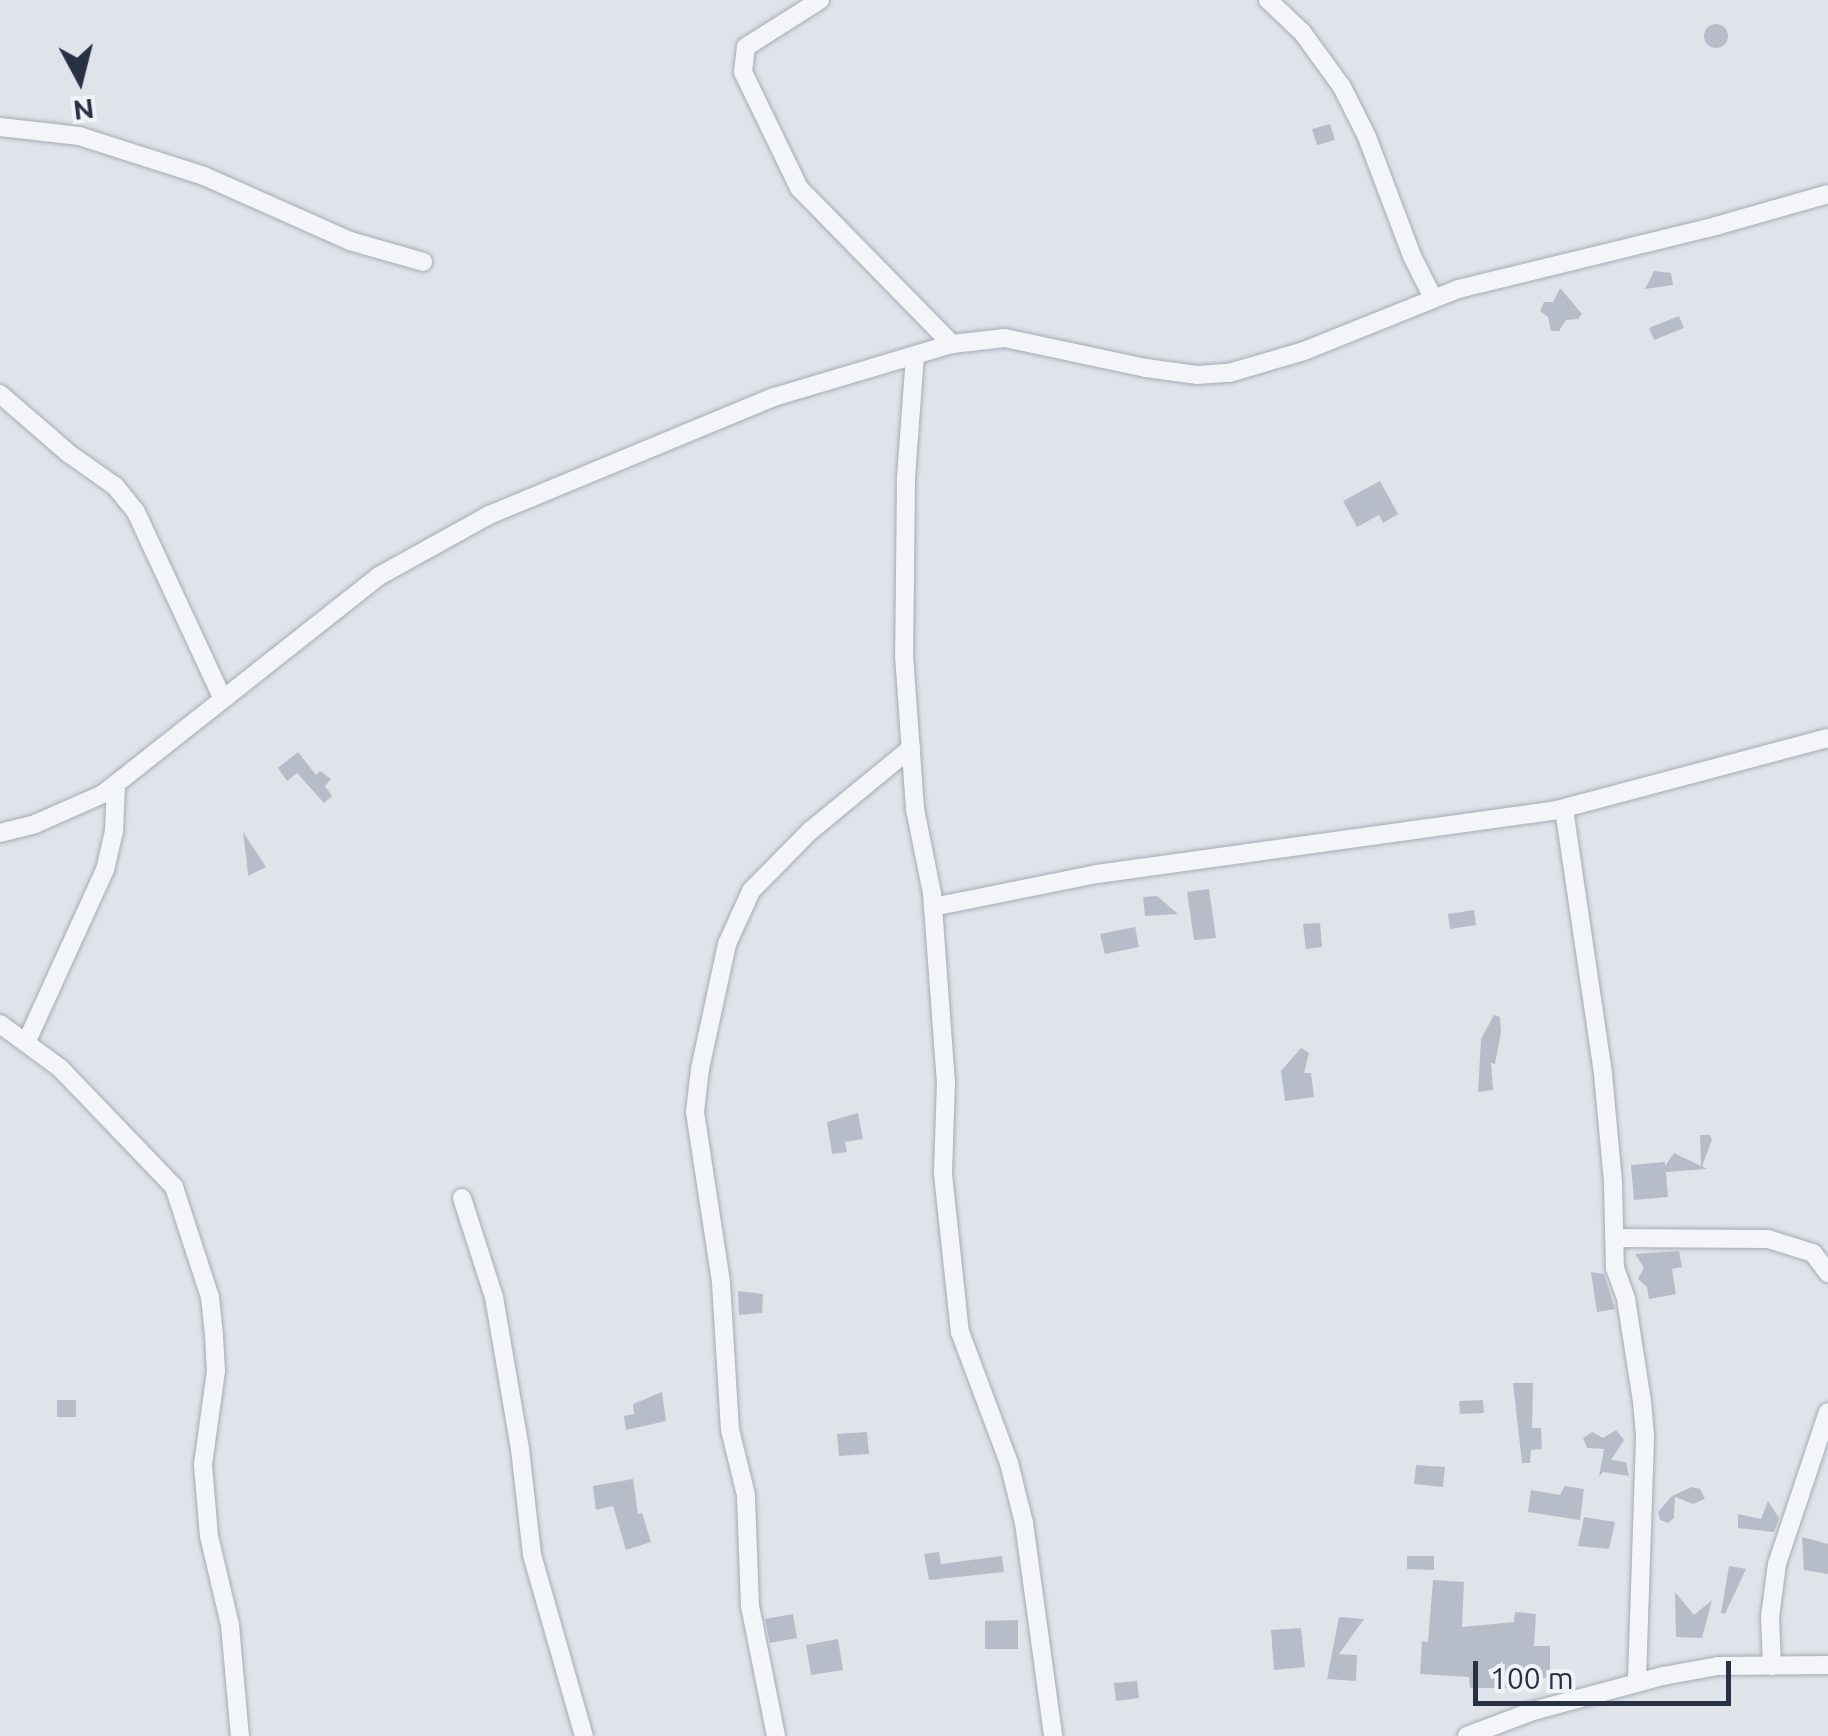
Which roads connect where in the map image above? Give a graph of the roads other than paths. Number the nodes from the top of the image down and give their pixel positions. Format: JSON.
{"nodes":[{"id":1,"x":820,"y":0,"type":"edge"},
{"id":2,"x":1268,"y":0,"type":"edge"},
{"id":3,"x":0,"y":127,"type":"edge"},
{"id":4,"x":1828,"y":194,"type":"edge"},
{"id":5,"x":423,"y":262,"type":"dead end"},
{"id":6,"x":1433,"y":298,"type":"junction"},
{"id":7,"x":952,"y":344,"type":"junction"},
{"id":8,"x":915,"y":355,"type":"junction"},
{"id":9,"x":0,"y":394,"type":"edge"},
{"id":10,"x":223,"y":699,"type":"junction"},
{"id":11,"x":1828,"y":738,"type":"edge"},
{"id":12,"x":911,"y":748,"type":"junction"},
{"id":13,"x":116,"y":784,"type":"junction"},
{"id":14,"x":1564,"y":808,"type":"junction"},
{"id":15,"x":0,"y":832,"type":"edge"},
{"id":16,"x":933,"y":907,"type":"junction"},
{"id":17,"x":0,"y":1024,"type":"edge"},
{"id":18,"x":26,"y":1043,"type":"junction"},
{"id":19,"x":462,"y":1198,"type":"dead end"},
{"id":20,"x":1614,"y":1238,"type":"junction"},
{"id":21,"x":1828,"y":1272,"type":"edge"},
{"id":22,"x":1828,"y":1412,"type":"edge"},
{"id":23,"x":1828,"y":1665,"type":"edge"},
{"id":24,"x":1772,"y":1666,"type":"junction"},
{"id":25,"x":1637,"y":1682,"type":"junction"},
{"id":26,"x":240,"y":1736,"type":"edge"},
{"id":27,"x":584,"y":1736,"type":"edge"},
{"id":28,"x":776,"y":1736,"type":"edge"},
{"id":29,"x":1053,"y":1736,"type":"edge"},
{"id":30,"x":1467,"y":1736,"type":"edge"}],
"edges":[{"from":1,"to":7,"type":"street"},
{"from":2,"to":6,"type":"street"},
{"from":3,"to":5,"type":"street"},
{"from":4,"to":6,"type":"street"},
{"from":6,"to":7,"type":"street"},
{"from":7,"to":8,"type":"street"},
{"from":8,"to":10,"type":"street"},
{"from":8,"to":12,"type":"street"},
{"from":9,"to":10,"type":"street"},
{"from":10,"to":13,"type":"street"},
{"from":11,"to":14,"type":"street"},
{"from":12,"to":16,"type":"street"},
{"from":12,"to":28,"type":"street"},
{"from":13,"to":15,"type":"street"},
{"from":13,"to":18,"type":"street"},
{"from":14,"to":16,"type":"street"},
{"from":14,"to":20,"type":"street"},
{"from":16,"to":29,"type":"street"},
{"from":17,"to":18,"type":"street"},
{"from":18,"to":26,"type":"street"},
{"from":19,"to":27,"type":"street"},
{"from":20,"to":21,"type":"street"},
{"from":20,"to":25,"type":"street"},
{"from":22,"to":24,"type":"street"},
{"from":23,"to":24,"type":"street"},
{"from":24,"to":25,"type":"street"},
{"from":25,"to":30,"type":"street"}]}
